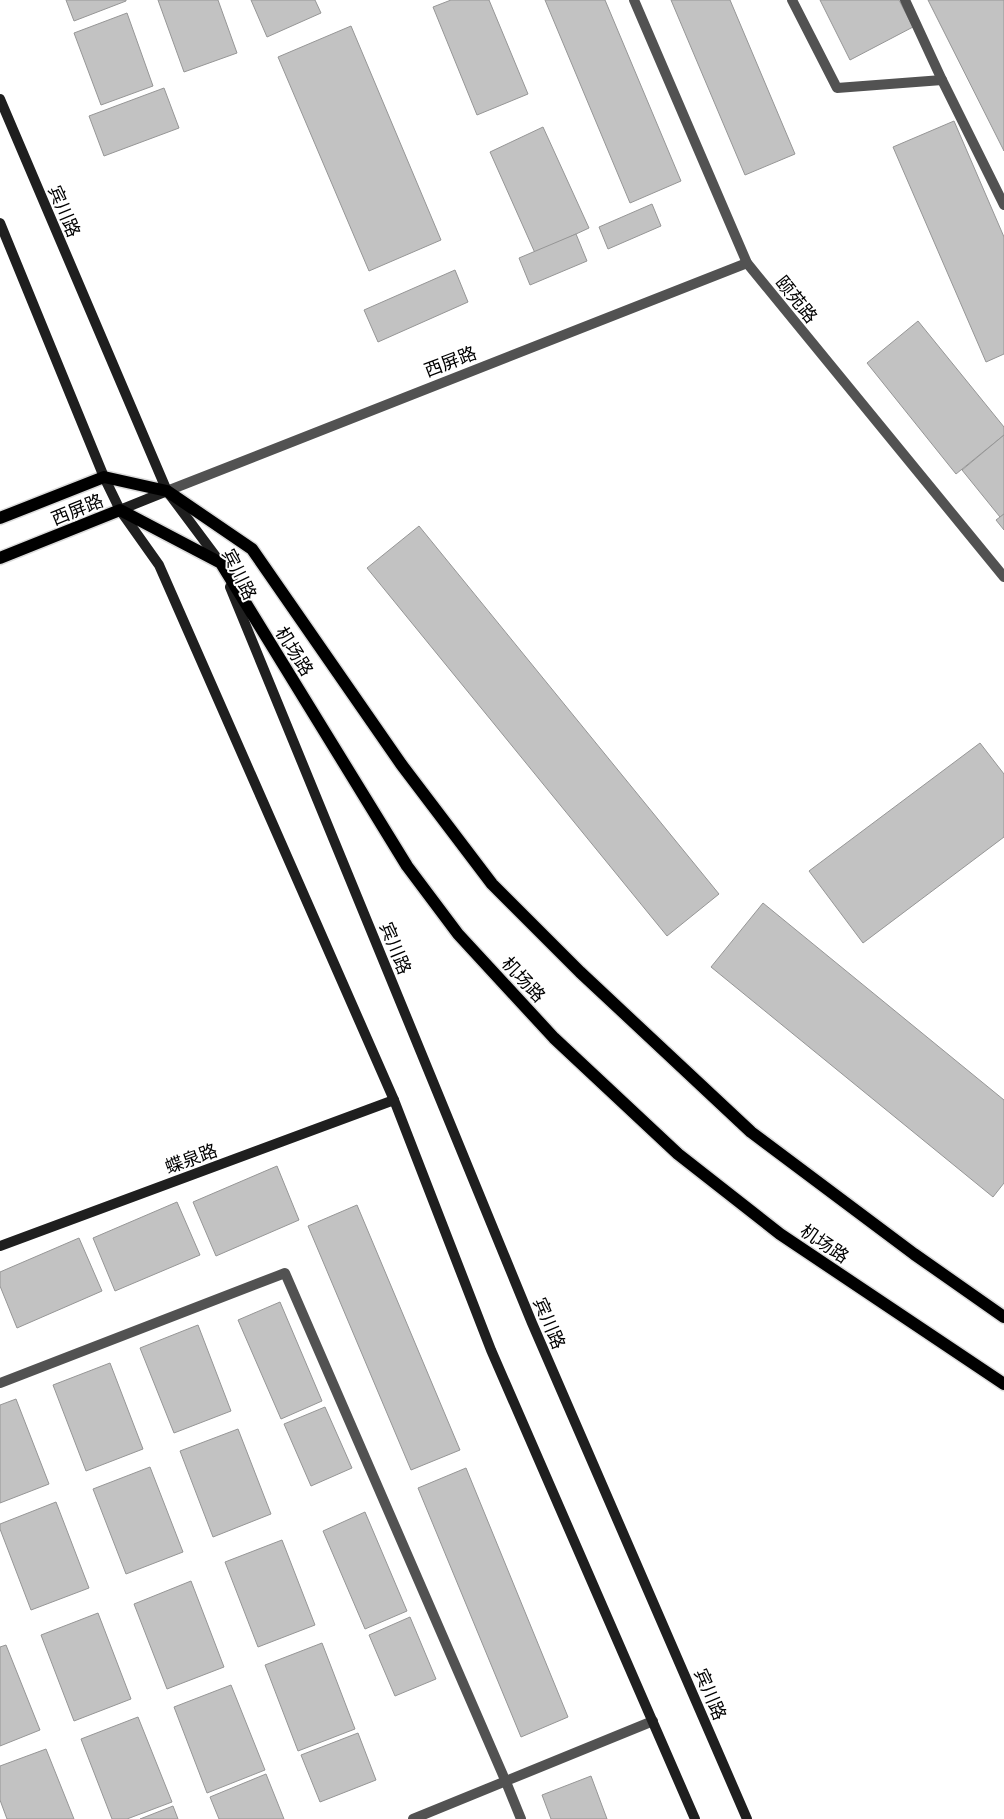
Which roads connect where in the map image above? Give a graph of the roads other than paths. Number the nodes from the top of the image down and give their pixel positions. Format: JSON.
{"nodes":[{"id":1,"x":634,"y":0,"type":"edge"},
{"id":2,"x":792,"y":0,"type":"edge"},
{"id":3,"x":905,"y":0,"type":"edge"},
{"id":4,"x":942,"y":80,"type":"junction"},
{"id":5,"x":0,"y":100,"type":"edge"},
{"id":6,"x":1004,"y":205,"type":"edge"},
{"id":7,"x":0,"y":223,"type":"edge"},
{"id":8,"x":747,"y":263,"type":"junction"},
{"id":9,"x":104,"y":477,"type":"junction"},
{"id":10,"x":167,"y":490,"type":"junction"},
{"id":11,"x":120,"y":510,"type":"junction"},
{"id":12,"x":0,"y":518,"type":"edge"},
{"id":13,"x":0,"y":558,"type":"edge"},
{"id":14,"x":221,"y":563,"type":"junction"},
{"id":15,"x":1004,"y":577,"type":"edge"},
{"id":16,"x":394,"y":1100,"type":"junction"},
{"id":17,"x":0,"y":1246,"type":"edge"},
{"id":18,"x":1004,"y":1317,"type":"edge"},
{"id":19,"x":0,"y":1383,"type":"edge"},
{"id":20,"x":1004,"y":1384,"type":"edge"},
{"id":21,"x":653,"y":1721,"type":"junction"},
{"id":22,"x":506,"y":1782,"type":"junction"},
{"id":23,"x":413,"y":1819,"type":"edge"},
{"id":24,"x":521,"y":1819,"type":"edge"},
{"id":25,"x":696,"y":1819,"type":"edge"},
{"id":26,"x":747,"y":1819,"type":"edge"}],
"edges":[{"from":1,"to":8,"type":"street","name":"颐苑路"},
{"from":2,"to":4,"type":"street"},
{"from":3,"to":4,"type":"street"},
{"from":4,"to":6,"type":"street"},
{"from":5,"to":10,"type":"main road","name":"宾川路"},
{"from":7,"to":9,"type":"main road"},
{"from":8,"to":10,"type":"street","name":"西屏路"},
{"from":8,"to":15,"type":"street","name":"颐苑路"},
{"from":9,"to":10,"type":"main road","name":"西屏路"},
{"from":9,"to":11,"type":"main road"},
{"from":9,"to":12,"type":"main road","name":"西屏路"},
{"from":10,"to":11,"type":"main road","name":"西屏路"},
{"from":10,"to":14,"type":"main road","name":"宾川路"},
{"from":10,"to":18,"type":"main road","name":"机场路"},
{"from":11,"to":13,"type":"main road","name":"西屏路"},
{"from":11,"to":14,"type":"main road"},
{"from":11,"to":16,"type":"main road"},
{"from":14,"to":20,"type":"main road","name":"机场路"},
{"from":14,"to":26,"type":"main road","name":"宾川路"},
{"from":16,"to":17,"type":"main road","name":"蝶泉路"},
{"from":16,"to":21,"type":"main road"},
{"from":19,"to":22,"type":"street"},
{"from":21,"to":22,"type":"street"},
{"from":21,"to":25,"type":"main road"},
{"from":22,"to":23,"type":"street"},
{"from":22,"to":24,"type":"street"}]}
